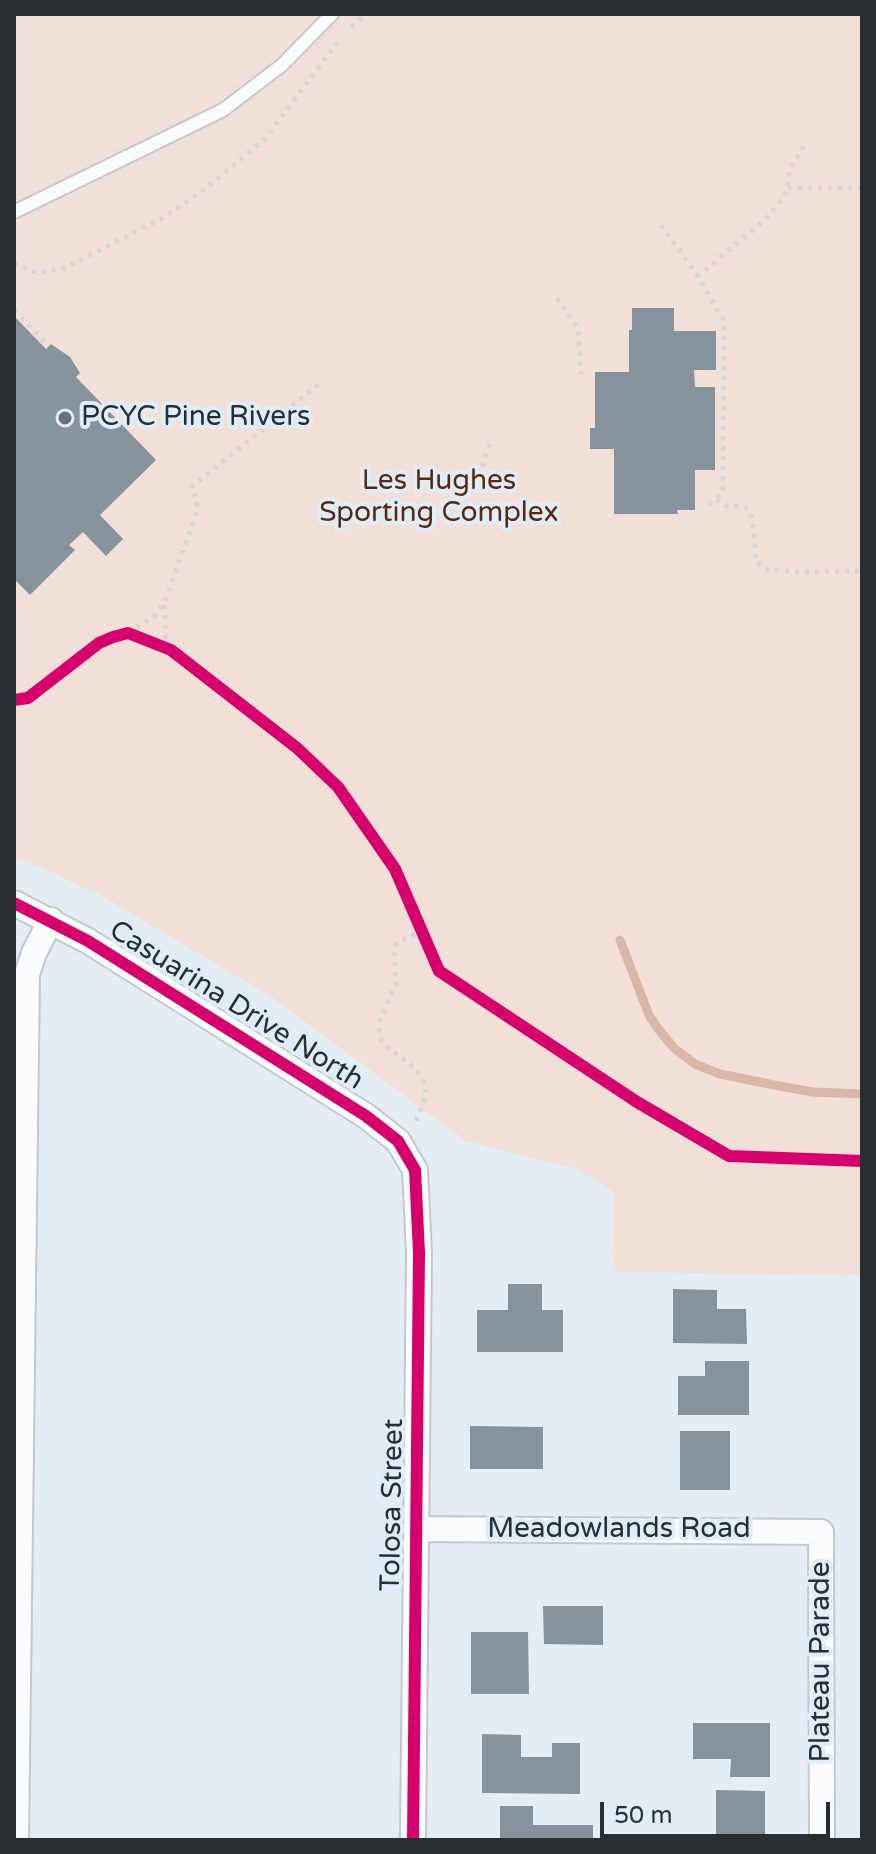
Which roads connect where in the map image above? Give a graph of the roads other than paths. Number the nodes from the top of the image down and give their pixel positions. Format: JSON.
{"nodes":[{"id":1,"x":332,"y":14,"type":"edge"},
{"id":2,"x":14,"y":212,"type":"edge"},
{"id":3,"x":14,"y":903,"type":"edge"},
{"id":4,"x":51,"y":920,"type":"junction"},
{"id":5,"x":415,"y":1170,"type":"joint"},
{"id":6,"x":417,"y":1529,"type":"junction"},
{"id":7,"x":821,"y":1532,"type":"joint"},
{"id":8,"x":16,"y":1840,"type":"edge"},
{"id":9,"x":413,"y":1840,"type":"edge"},
{"id":10,"x":822,"y":1840,"type":"edge"}],
"edges":[{"from":1,"to":2,"type":"lane"},
{"from":3,"to":4,"type":"street","name":"Casuarina Drive North"},
{"from":4,"to":5,"type":"street","name":"Casuarina Drive North"},
{"from":4,"to":8,"type":"street"},
{"from":5,"to":6,"type":"street","name":"Tolosa Street"},
{"from":6,"to":7,"type":"street","name":"Meadowlands Road"},
{"from":6,"to":9,"type":"street","name":"Tolosa Street"},
{"from":7,"to":10,"type":"street","name":"Plateau Parade"}]}
